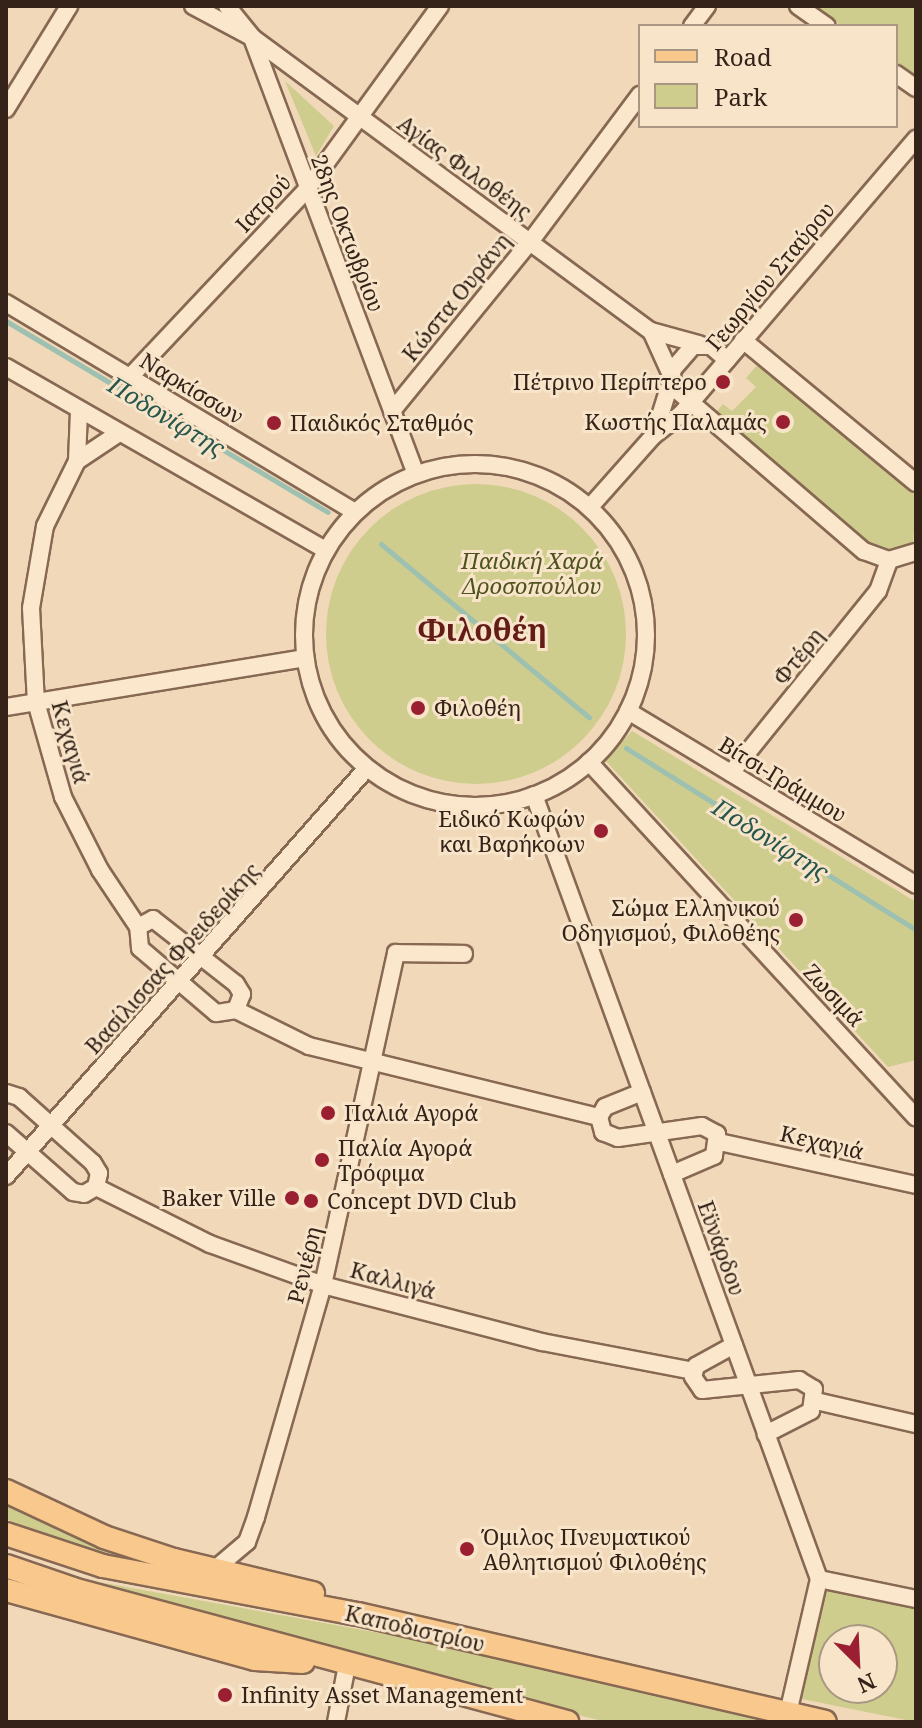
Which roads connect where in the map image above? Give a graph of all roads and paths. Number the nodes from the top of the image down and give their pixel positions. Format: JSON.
{"nodes":[{"id":1,"x":69,"y":6,"type":"edge"},
{"id":2,"x":193,"y":6,"type":"edge"},
{"id":3,"x":227,"y":6,"type":"edge"},
{"id":4,"x":241,"y":6,"type":"edge"},
{"id":5,"x":440,"y":6,"type":"edge"},
{"id":6,"x":707,"y":6,"type":"edge"},
{"id":7,"x":798,"y":6,"type":"edge"},
{"id":8,"x":694,"y":24,"type":"edge"},
{"id":9,"x":824,"y":24,"type":"edge"},
{"id":10,"x":253,"y":38,"type":"junction"},
{"id":11,"x":898,"y":75,"type":"edge"},
{"id":12,"x":916,"y":88,"type":"edge"},
{"id":13,"x":638,"y":98,"type":"edge"},
{"id":14,"x":6,"y":109,"type":"edge"},
{"id":15,"x":361,"y":118,"type":"junction"},
{"id":16,"x":916,"y":139,"type":"edge"},
{"id":17,"x":307,"y":189,"type":"junction"},
{"id":18,"x":530,"y":242,"type":"junction"},
{"id":19,"x":6,"y":303,"type":"edge"},
{"id":20,"x":651,"y":331,"type":"junction"},
{"id":21,"x":743,"y":340,"type":"junction"},
{"id":22,"x":702,"y":344,"type":"junction"},
{"id":23,"x":727,"y":360,"type":"junction"},
{"id":24,"x":6,"y":367,"type":"edge"},
{"id":25,"x":130,"y":377,"type":"junction"},
{"id":26,"x":671,"y":378,"type":"junction"},
{"id":27,"x":690,"y":403,"type":"junction"},
{"id":28,"x":79,"y":411,"type":"junction"},
{"id":29,"x":392,"y":411,"type":"junction"},
{"id":30,"x":119,"y":433,"type":"junction"},
{"id":31,"x":653,"y":436,"type":"junction"},
{"id":32,"x":77,"y":461,"type":"junction"},
{"id":33,"x":416,"y":474,"type":"junction"},
{"id":34,"x":916,"y":483,"type":"edge"},
{"id":35,"x":590,"y":507,"type":"junction"},
{"id":36,"x":355,"y":512,"type":"junction"},
{"id":37,"x":326,"y":550,"type":"junction"},
{"id":38,"x":916,"y":552,"type":"edge"},
{"id":39,"x":889,"y":560,"type":"junction"},
{"id":40,"x":305,"y":658,"type":"junction"},
{"id":41,"x":36,"y":702,"type":"junction"},
{"id":42,"x":6,"y":707,"type":"edge"},
{"id":43,"x":628,"y":711,"type":"junction"},
{"id":44,"x":589,"y":762,"type":"junction"},
{"id":45,"x":367,"y":768,"type":"junction"},
{"id":46,"x":731,"y":773,"type":"junction"},
{"id":47,"x":534,"y":795,"type":"junction"},
{"id":48,"x":916,"y":885,"type":"edge"},
{"id":49,"x":138,"y":927,"type":"junction"},
{"id":50,"x":464,"y":954,"type":"dead end"},
{"id":51,"x":203,"y":956,"type":"junction"},
{"id":52,"x":180,"y":982,"type":"junction"},
{"id":53,"x":236,"y":1010,"type":"junction"},
{"id":54,"x":375,"y":1062,"type":"junction"},
{"id":55,"x":642,"y":1092,"type":"junction"},
{"id":56,"x":6,"y":1093,"type":"edge"},
{"id":57,"x":599,"y":1117,"type":"junction"},
{"id":58,"x":916,"y":1117,"type":"edge"},
{"id":59,"x":51,"y":1126,"type":"junction"},
{"id":60,"x":6,"y":1133,"type":"edge"},
{"id":61,"x":657,"y":1133,"type":"junction"},
{"id":62,"x":719,"y":1142,"type":"junction"},
{"id":63,"x":28,"y":1152,"type":"junction"},
{"id":64,"x":672,"y":1174,"type":"junction"},
{"id":65,"x":6,"y":1176,"type":"edge"},
{"id":66,"x":916,"y":1185,"type":"edge"},
{"id":67,"x":96,"y":1187,"type":"junction"},
{"id":68,"x":323,"y":1285,"type":"junction"},
{"id":69,"x":734,"y":1345,"type":"junction"},
{"id":70,"x":694,"y":1371,"type":"junction"},
{"id":71,"x":750,"y":1388,"type":"junction"},
{"id":72,"x":816,"y":1401,"type":"junction"},
{"id":73,"x":916,"y":1424,"type":"edge"},
{"id":74,"x":766,"y":1434,"type":"junction"},
{"id":75,"x":6,"y":1491,"type":"edge"},
{"id":76,"x":6,"y":1534,"type":"edge"},
{"id":77,"x":6,"y":1566,"type":"edge"},
{"id":78,"x":215,"y":1569,"type":"junction"},
{"id":79,"x":819,"y":1579,"type":"junction"},
{"id":80,"x":6,"y":1590,"type":"edge"},
{"id":81,"x":916,"y":1599,"type":"edge"},
{"id":82,"x":358,"y":1614,"type":"junction"},
{"id":83,"x":347,"y":1665,"type":"junction"},
{"id":84,"x":787,"y":1718,"type":"edge"},
{"id":85,"x":336,"y":1722,"type":"edge"},
{"id":86,"x":567,"y":1722,"type":"edge"},
{"id":87,"x":825,"y":1722,"type":"edge"}],
"edges":[{"from":1,"to":14,"type":"street"},
{"from":2,"to":10,"type":"street","name":"Αγίας Φιλοθέης"},
{"from":3,"to":10,"type":"street","name":"Αγίας Φιλοθέης"},
{"from":4,"to":10,"type":"street","name":"28ης Οκτωβρίου"},
{"from":5,"to":15,"type":"street","name":"Ιατρού"},
{"from":6,"to":8,"type":"street"},
{"from":7,"to":9,"type":"street"},
{"from":10,"to":15,"type":"street","name":"Αγίας Φιλοθέης"},
{"from":10,"to":17,"type":"street","name":"28ης Οκτωβρίου"},
{"from":11,"to":12,"type":"street"},
{"from":13,"to":18,"type":"street","name":"Κώστα Ουράνη"},
{"from":15,"to":17,"type":"street","name":"Ιατρού"},
{"from":15,"to":18,"type":"street","name":"Αγίας Φιλοθέης"},
{"from":16,"to":21,"type":"street","name":"Γεωργίου Σταύρου"},
{"from":17,"to":25,"type":"street","name":"Ιατρού"},
{"from":17,"to":29,"type":"street","name":"28ης Οκτωβρίου"},
{"from":18,"to":20,"type":"street","name":"Αγίας Φιλοθέης"},
{"from":18,"to":29,"type":"street","name":"Κώστα Ουράνη"},
{"from":19,"to":25,"type":"street","name":"Ναρκίσσων"},
{"from":20,"to":22,"type":"street","name":"Αγίας Φιλοθέης"},
{"from":20,"to":26,"type":"street","name":"Αγίας Φιλοθέης"},
{"from":21,"to":22,"type":"street"},
{"from":21,"to":23,"type":"street","name":"Γεωργίου Σταύρου"},
{"from":21,"to":34,"type":"street"},
{"from":22,"to":23,"type":"street"},
{"from":22,"to":26,"type":"street"},
{"from":23,"to":27,"type":"street","name":"Γεωργίου Σταύρου"},
{"from":24,"to":28,"type":"street"},
{"from":25,"to":36,"type":"street","name":"Ναρκίσσων"},
{"from":26,"to":27,"type":"street","name":"Αγίας Φιλοθέης"},
{"from":26,"to":31,"type":"street","name":"Γεωργίου Σταύρου"},
{"from":27,"to":31,"type":"street","name":"Γεωργίου Σταύρου"},
{"from":27,"to":39,"type":"street"},
{"from":28,"to":30,"type":"street"},
{"from":28,"to":32,"type":"street","name":"Κεχαγιά"},
{"from":29,"to":33,"type":"street","name":"28ης Οκτωβρίου"},
{"from":30,"to":32,"type":"street"},
{"from":30,"to":37,"type":"street"},
{"from":31,"to":35,"type":"street","name":"Γεωργίου Σταύρου"},
{"from":32,"to":41,"type":"street","name":"Κεχαγιά"},
{"from":33,"to":35,"type":"street"},
{"from":33,"to":36,"type":"street"},
{"from":35,"to":43,"type":"street"},
{"from":36,"to":37,"type":"street"},
{"from":37,"to":40,"type":"street"},
{"from":38,"to":39,"type":"street"},
{"from":39,"to":46,"type":"street","name":"Φτέρη"},
{"from":40,"to":41,"type":"street"},
{"from":40,"to":45,"type":"street"},
{"from":41,"to":42,"type":"street"},
{"from":41,"to":49,"type":"street","name":"Κεχαγιά"},
{"from":43,"to":44,"type":"street"},
{"from":43,"to":46,"type":"street","name":"Βίτσι-Γράμμου"},
{"from":44,"to":47,"type":"street"},
{"from":44,"to":58,"type":"street","name":"Ζωσιμά"},
{"from":45,"to":47,"type":"street"},
{"from":45,"to":51,"type":"street","name":"Βασίλισσας Φρειδερίκης"},
{"from":46,"to":48,"type":"street","name":"Βίτσι-Γράμμου"},
{"from":47,"to":55,"type":"street","name":"Εϋνάρδου"},
{"from":49,"to":51,"type":"street"},
{"from":49,"to":52,"type":"street","name":"Κεχαγιά"},
{"from":50,"to":54,"type":"street","name":"Ρενιέρη"},
{"from":51,"to":52,"type":"street","name":"Βασίλισσας Φρειδερίκης"},
{"from":51,"to":53,"type":"street"},
{"from":52,"to":53,"type":"street","name":"Κεχαγιά"},
{"from":52,"to":59,"type":"street","name":"Βασίλισσας Φρειδερίκης"},
{"from":53,"to":54,"type":"street","name":"Κεχαγιά"},
{"from":54,"to":57,"type":"street","name":"Κεχαγιά"},
{"from":54,"to":68,"type":"street","name":"Ρενιέρη"},
{"from":55,"to":57,"type":"street"},
{"from":55,"to":61,"type":"street","name":"Εϋνάρδου"},
{"from":56,"to":59,"type":"street"},
{"from":57,"to":61,"type":"street","name":"Κεχαγιά"},
{"from":59,"to":63,"type":"street","name":"Βασίλισσας Φρειδερίκης"},
{"from":59,"to":67,"type":"street"},
{"from":60,"to":63,"type":"street","name":"Καλλιγά"},
{"from":61,"to":62,"type":"street","name":"Κεχαγιά"},
{"from":61,"to":64,"type":"street","name":"Εϋνάρδου"},
{"from":62,"to":64,"type":"street"},
{"from":62,"to":66,"type":"street","name":"Κεχαγιά"},
{"from":63,"to":65,"type":"street","name":"Βασίλισσας Φρειδερίκης"},
{"from":63,"to":67,"type":"street","name":"Καλλιγά"},
{"from":64,"to":69,"type":"street","name":"Εϋνάρδου"},
{"from":67,"to":68,"type":"street","name":"Καλλιγά"},
{"from":68,"to":70,"type":"street","name":"Καλλιγά"},
{"from":68,"to":78,"type":"street","name":"Ρενιέρη"},
{"from":69,"to":70,"type":"street"},
{"from":69,"to":71,"type":"street","name":"Εϋνάρδου"},
{"from":70,"to":71,"type":"street","name":"Καλλιγά"},
{"from":71,"to":72,"type":"street","name":"Καλλιγά"},
{"from":71,"to":74,"type":"street","name":"Εϋνάρδου"},
{"from":72,"to":73,"type":"street","name":"Καλλιγά"},
{"from":72,"to":74,"type":"street"},
{"from":74,"to":79,"type":"street","name":"Εϋνάρδου"},
{"from":75,"to":78,"type":"main road"},
{"from":76,"to":82,"type":"main road","name":"Καποδιστρίου"},
{"from":77,"to":83,"type":"main road"},
{"from":78,"to":82,"type":"main road"},
{"from":79,"to":81,"type":"street"},
{"from":79,"to":84,"type":"street"},
{"from":80,"to":83,"type":"main road"},
{"from":82,"to":84,"type":"main road","name":"Καποδιστρίου"},
{"from":83,"to":85,"type":"street"},
{"from":83,"to":86,"type":"main road"},
{"from":84,"to":87,"type":"main road","name":"Καποδιστρίου"}]}
